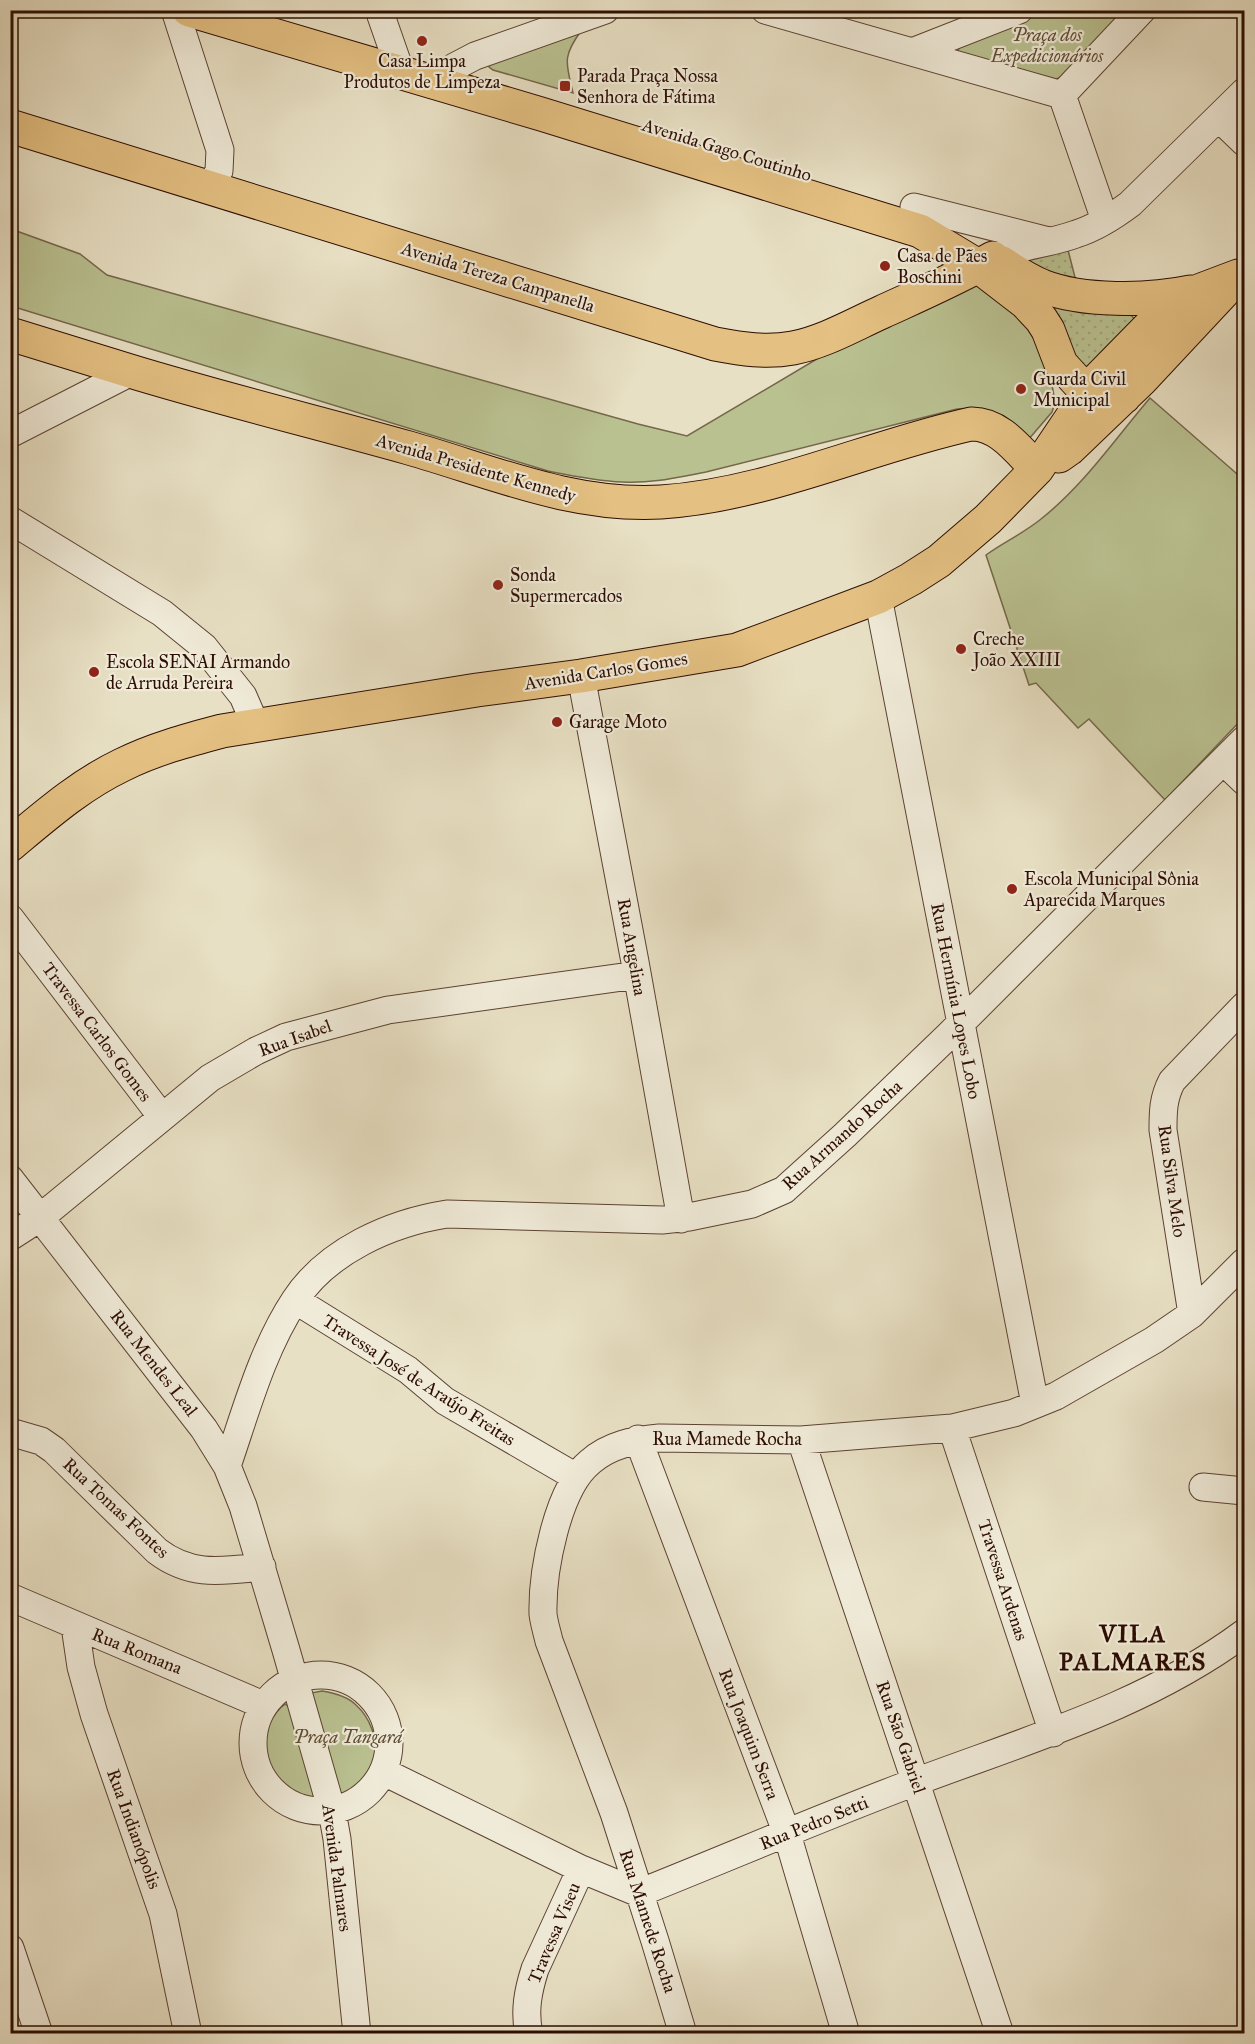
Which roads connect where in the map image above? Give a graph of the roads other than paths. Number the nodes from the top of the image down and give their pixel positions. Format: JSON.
{"nodes":[{"id":1,"x":174,"y":10,"type":"edge"},
{"id":2,"x":189,"y":10,"type":"edge"},
{"id":3,"x":379,"y":10,"type":"edge"},
{"id":4,"x":605,"y":10,"type":"edge"},
{"id":5,"x":1019,"y":10,"type":"edge"},
{"id":6,"x":1142,"y":10,"type":"edge"},
{"id":7,"x":767,"y":11,"type":"edge"},
{"id":8,"x":912,"y":52,"type":"junction"},
{"id":9,"x":401,"y":73,"type":"junction"},
{"id":10,"x":446,"y":75,"type":"junction"},
{"id":11,"x":1245,"y":92,"type":"edge"},
{"id":12,"x":1062,"y":95,"type":"junction"},
{"id":13,"x":1219,"y":118,"type":"junction"},
{"id":14,"x":10,"y":126,"type":"edge"},
{"id":15,"x":1245,"y":142,"type":"edge"},
{"id":16,"x":209,"y":188,"type":"junction"},
{"id":17,"x":914,"y":207,"type":"junction"},
{"id":18,"x":1105,"y":220,"type":"junction"},
{"id":19,"x":929,"y":237,"type":"junction"},
{"id":20,"x":1049,"y":241,"type":"junction"},
{"id":21,"x":986,"y":262,"type":"junction"},
{"id":22,"x":1241,"y":273,"type":"edge"},
{"id":23,"x":1201,"y":290,"type":"junction"},
{"id":24,"x":1120,"y":297,"type":"junction"},
{"id":25,"x":913,"y":298,"type":"junction"},
{"id":26,"x":1152,"y":324,"type":"junction"},
{"id":27,"x":10,"y":334,"type":"edge"},
{"id":28,"x":1061,"y":364,"type":"junction"},
{"id":29,"x":1155,"y":366,"type":"junction"},
{"id":30,"x":131,"y":372,"type":"junction"},
{"id":31,"x":1088,"y":392,"type":"junction"},
{"id":32,"x":1124,"y":397,"type":"junction"},
{"id":33,"x":10,"y":434,"type":"edge"},
{"id":34,"x":1060,"y":436,"type":"junction"},
{"id":35,"x":1037,"y":469,"type":"junction"},
{"id":36,"x":10,"y":520,"type":"edge"},
{"id":37,"x":878,"y":597,"type":"junction"},
{"id":38,"x":581,"y":676,"type":"junction"},
{"id":39,"x":256,"y":726,"type":"junction"},
{"id":40,"x":1245,"y":740,"type":"edge"},
{"id":41,"x":1223,"y":761,"type":"junction"},
{"id":42,"x":1245,"y":781,"type":"edge"},
{"id":43,"x":10,"y":845,"type":"edge"},
{"id":44,"x":10,"y":918,"type":"edge"},
{"id":45,"x":637,"y":975,"type":"junction"},
{"id":46,"x":1245,"y":1006,"type":"edge"},
{"id":47,"x":960,"y":1024,"type":"junction"},
{"id":48,"x":162,"y":1117,"type":"junction"},
{"id":49,"x":10,"y":1179,"type":"edge"},
{"id":50,"x":41,"y":1217,"type":"junction"},
{"id":51,"x":681,"y":1219,"type":"junction"},
{"id":52,"x":10,"y":1237,"type":"edge"},
{"id":53,"x":1245,"y":1262,"type":"edge"},
{"id":54,"x":295,"y":1300,"type":"junction"},
{"id":55,"x":1192,"y":1314,"type":"junction"},
{"id":56,"x":1035,"y":1404,"type":"junction"},
{"id":57,"x":952,"y":1428,"type":"junction"},
{"id":58,"x":10,"y":1432,"type":"edge"},
{"id":59,"x":638,"y":1439,"type":"junction"},
{"id":60,"x":801,"y":1440,"type":"junction"},
{"id":61,"x":227,"y":1466,"type":"junction"},
{"id":62,"x":576,"y":1477,"type":"junction"},
{"id":63,"x":1203,"y":1487,"type":"dead end"},
{"id":64,"x":1245,"y":1491,"type":"edge"},
{"id":65,"x":262,"y":1568,"type":"junction"},
{"id":66,"x":10,"y":1597,"type":"edge"},
{"id":67,"x":75,"y":1626,"type":"junction"},
{"id":68,"x":1245,"y":1633,"type":"edge"},
{"id":69,"x":294,"y":1680,"type":"junction"},
{"id":70,"x":263,"y":1705,"type":"junction"},
{"id":71,"x":1053,"y":1733,"type":"junction"},
{"id":72,"x":384,"y":1772,"type":"junction"},
{"id":73,"x":916,"y":1782,"type":"junction"},
{"id":74,"x":332,"y":1811,"type":"junction"},
{"id":75,"x":787,"y":1834,"type":"junction"},
{"id":76,"x":581,"y":1869,"type":"junction"},
{"id":77,"x":639,"y":1893,"type":"junction"},
{"id":78,"x":10,"y":1948,"type":"edge"},
{"id":79,"x":39,"y":2034,"type":"edge"},
{"id":80,"x":188,"y":2034,"type":"edge"},
{"id":81,"x":357,"y":2034,"type":"edge"},
{"id":82,"x":529,"y":2034,"type":"edge"},
{"id":83,"x":682,"y":2034,"type":"edge"},
{"id":84,"x":846,"y":2034,"type":"edge"},
{"id":85,"x":1000,"y":2034,"type":"edge"}],
"edges":[{"from":1,"to":16,"type":"street"},
{"from":2,"to":9,"type":"main road"},
{"from":3,"to":9,"type":"street"},
{"from":4,"to":10,"type":"street"},
{"from":5,"to":8,"type":"street"},
{"from":6,"to":12,"type":"street"},
{"from":7,"to":8,"type":"street"},
{"from":8,"to":12,"type":"street"},
{"from":9,"to":10,"type":"main road","name":"Avenida Gago Coutinho"},
{"from":10,"to":17,"type":"main road","name":"Avenida Gago Coutinho"},
{"from":10,"to":19,"type":"main road"},
{"from":11,"to":13,"type":"street"},
{"from":12,"to":18,"type":"street"},
{"from":13,"to":15,"type":"street"},
{"from":13,"to":18,"type":"street"},
{"from":14,"to":16,"type":"main road","name":"Avenida Tereza Campanella"},
{"from":16,"to":25,"type":"main road","name":"Avenida Tereza Campanella"},
{"from":17,"to":20,"type":"street","name":"Avenida Gago Coutinho"},
{"from":17,"to":21,"type":"main road","name":"Avenida Gago Coutinho"},
{"from":18,"to":20,"type":"street"},
{"from":19,"to":21,"type":"main road"},
{"from":19,"to":25,"type":"main road"},
{"from":20,"to":21,"type":"street"},
{"from":21,"to":24,"type":"main road","name":"Avenida Gago Coutinho"},
{"from":21,"to":25,"type":"main road","name":"Avenida Tereza Campanella"},
{"from":21,"to":28,"type":"main road"},
{"from":22,"to":23,"type":"main road"},
{"from":22,"to":29,"type":"main road"},
{"from":23,"to":24,"type":"main road","name":"Avenida Gago Coutinho"},
{"from":23,"to":26,"type":"main road"},
{"from":24,"to":26,"type":"main road"},
{"from":26,"to":29,"type":"main road"},
{"from":26,"to":31,"type":"main road","name":"Avenida Carlos Gomes"},
{"from":27,"to":30,"type":"main road","name":"Avenida Presidente Kennedy"},
{"from":28,"to":31,"type":"main road"},
{"from":28,"to":34,"type":"main road"},
{"from":29,"to":32,"type":"main road"},
{"from":30,"to":33,"type":"street"},
{"from":30,"to":35,"type":"main road","name":"Avenida Presidente Kennedy"},
{"from":31,"to":32,"type":"main road"},
{"from":31,"to":34,"type":"main road","name":"Avenida Carlos Gomes"},
{"from":32,"to":35,"type":"main road"},
{"from":34,"to":35,"type":"main road","name":"Avenida Carlos Gomes"},
{"from":35,"to":37,"type":"main road","name":"Avenida Carlos Gomes"},
{"from":36,"to":39,"type":"street"},
{"from":37,"to":38,"type":"main road","name":"Avenida Carlos Gomes"},
{"from":37,"to":47,"type":"street","name":"Rua Hermínia Lopes Lobo"},
{"from":38,"to":39,"type":"main road","name":"Avenida Carlos Gomes"},
{"from":38,"to":45,"type":"street","name":"Rua Angelina"},
{"from":39,"to":43,"type":"main road","name":"Avenida Carlos Gomes"},
{"from":40,"to":41,"type":"street","name":"Rua Armando Rocha"},
{"from":41,"to":42,"type":"street"},
{"from":41,"to":47,"type":"street","name":"Rua Armando Rocha"},
{"from":44,"to":48,"type":"street","name":"Travessa Carlos Gomes"},
{"from":45,"to":48,"type":"street","name":"Rua Isabel"},
{"from":45,"to":51,"type":"street","name":"Rua Angelina"},
{"from":46,"to":55,"type":"street","name":"Rua Silva Melo"},
{"from":47,"to":51,"type":"street","name":"Rua Armando Rocha"},
{"from":47,"to":56,"type":"street","name":"Rua Hermínia Lopes Lobo"},
{"from":48,"to":50,"type":"street","name":"Rua Isabel"},
{"from":49,"to":50,"type":"street","name":"Rua Mendes Leal"},
{"from":50,"to":52,"type":"street","name":"Rua Isabel"},
{"from":50,"to":61,"type":"street","name":"Rua Mendes Leal"},
{"from":51,"to":54,"type":"street","name":"Rua Armando Rocha"},
{"from":53,"to":55,"type":"street","name":"Rua Mamede Rocha"},
{"from":54,"to":61,"type":"street","name":"Rua Armando Rocha"},
{"from":54,"to":62,"type":"street","name":"Travessa José de Araújo Freitas"},
{"from":55,"to":56,"type":"street","name":"Rua Mamede Rocha"},
{"from":56,"to":57,"type":"street","name":"Rua Mamede Rocha"},
{"from":57,"to":60,"type":"street","name":"Rua Mamede Rocha"},
{"from":57,"to":71,"type":"street","name":"Travessa Ardenas"},
{"from":58,"to":65,"type":"street","name":"Rua Tomas Fontes"},
{"from":59,"to":60,"type":"street","name":"Rua Mamede Rocha"},
{"from":59,"to":62,"type":"street","name":"Rua Mamede Rocha"},
{"from":59,"to":75,"type":"street","name":"Rua Joaquim Serra"},
{"from":60,"to":73,"type":"street","name":"Rua São Gabriel"},
{"from":61,"to":65,"type":"street","name":"Rua Mendes Leal"},
{"from":62,"to":77,"type":"street","name":"Rua Mamede Rocha"},
{"from":63,"to":64,"type":"street"},
{"from":65,"to":69,"type":"street","name":"Avenida Palmares"},
{"from":66,"to":67,"type":"street","name":"Rua Romana"},
{"from":67,"to":70,"type":"street","name":"Rua Romana"},
{"from":67,"to":80,"type":"street","name":"Rua Indianópolis"},
{"from":68,"to":71,"type":"street","name":"Rua Pedro Setti"},
{"from":69,"to":70,"type":"street"},
{"from":69,"to":72,"type":"street"},
{"from":69,"to":74,"type":"street","name":"Avenida Palmares"},
{"from":70,"to":74,"type":"street"},
{"from":71,"to":73,"type":"street","name":"Rua Pedro Setti"},
{"from":72,"to":74,"type":"street"},
{"from":72,"to":76,"type":"street"},
{"from":73,"to":75,"type":"street","name":"Rua Pedro Setti"},
{"from":73,"to":85,"type":"street","name":"Rua São Gabriel"},
{"from":74,"to":81,"type":"street","name":"Avenida Palmares"},
{"from":75,"to":77,"type":"street","name":"Rua Pedro Setti"},
{"from":75,"to":84,"type":"street","name":"Rua Joaquim Serra"},
{"from":76,"to":77,"type":"street"},
{"from":76,"to":82,"type":"street","name":"Travessa Viseu"},
{"from":77,"to":83,"type":"street","name":"Rua Mamede Rocha"},
{"from":78,"to":79,"type":"street"}]}
